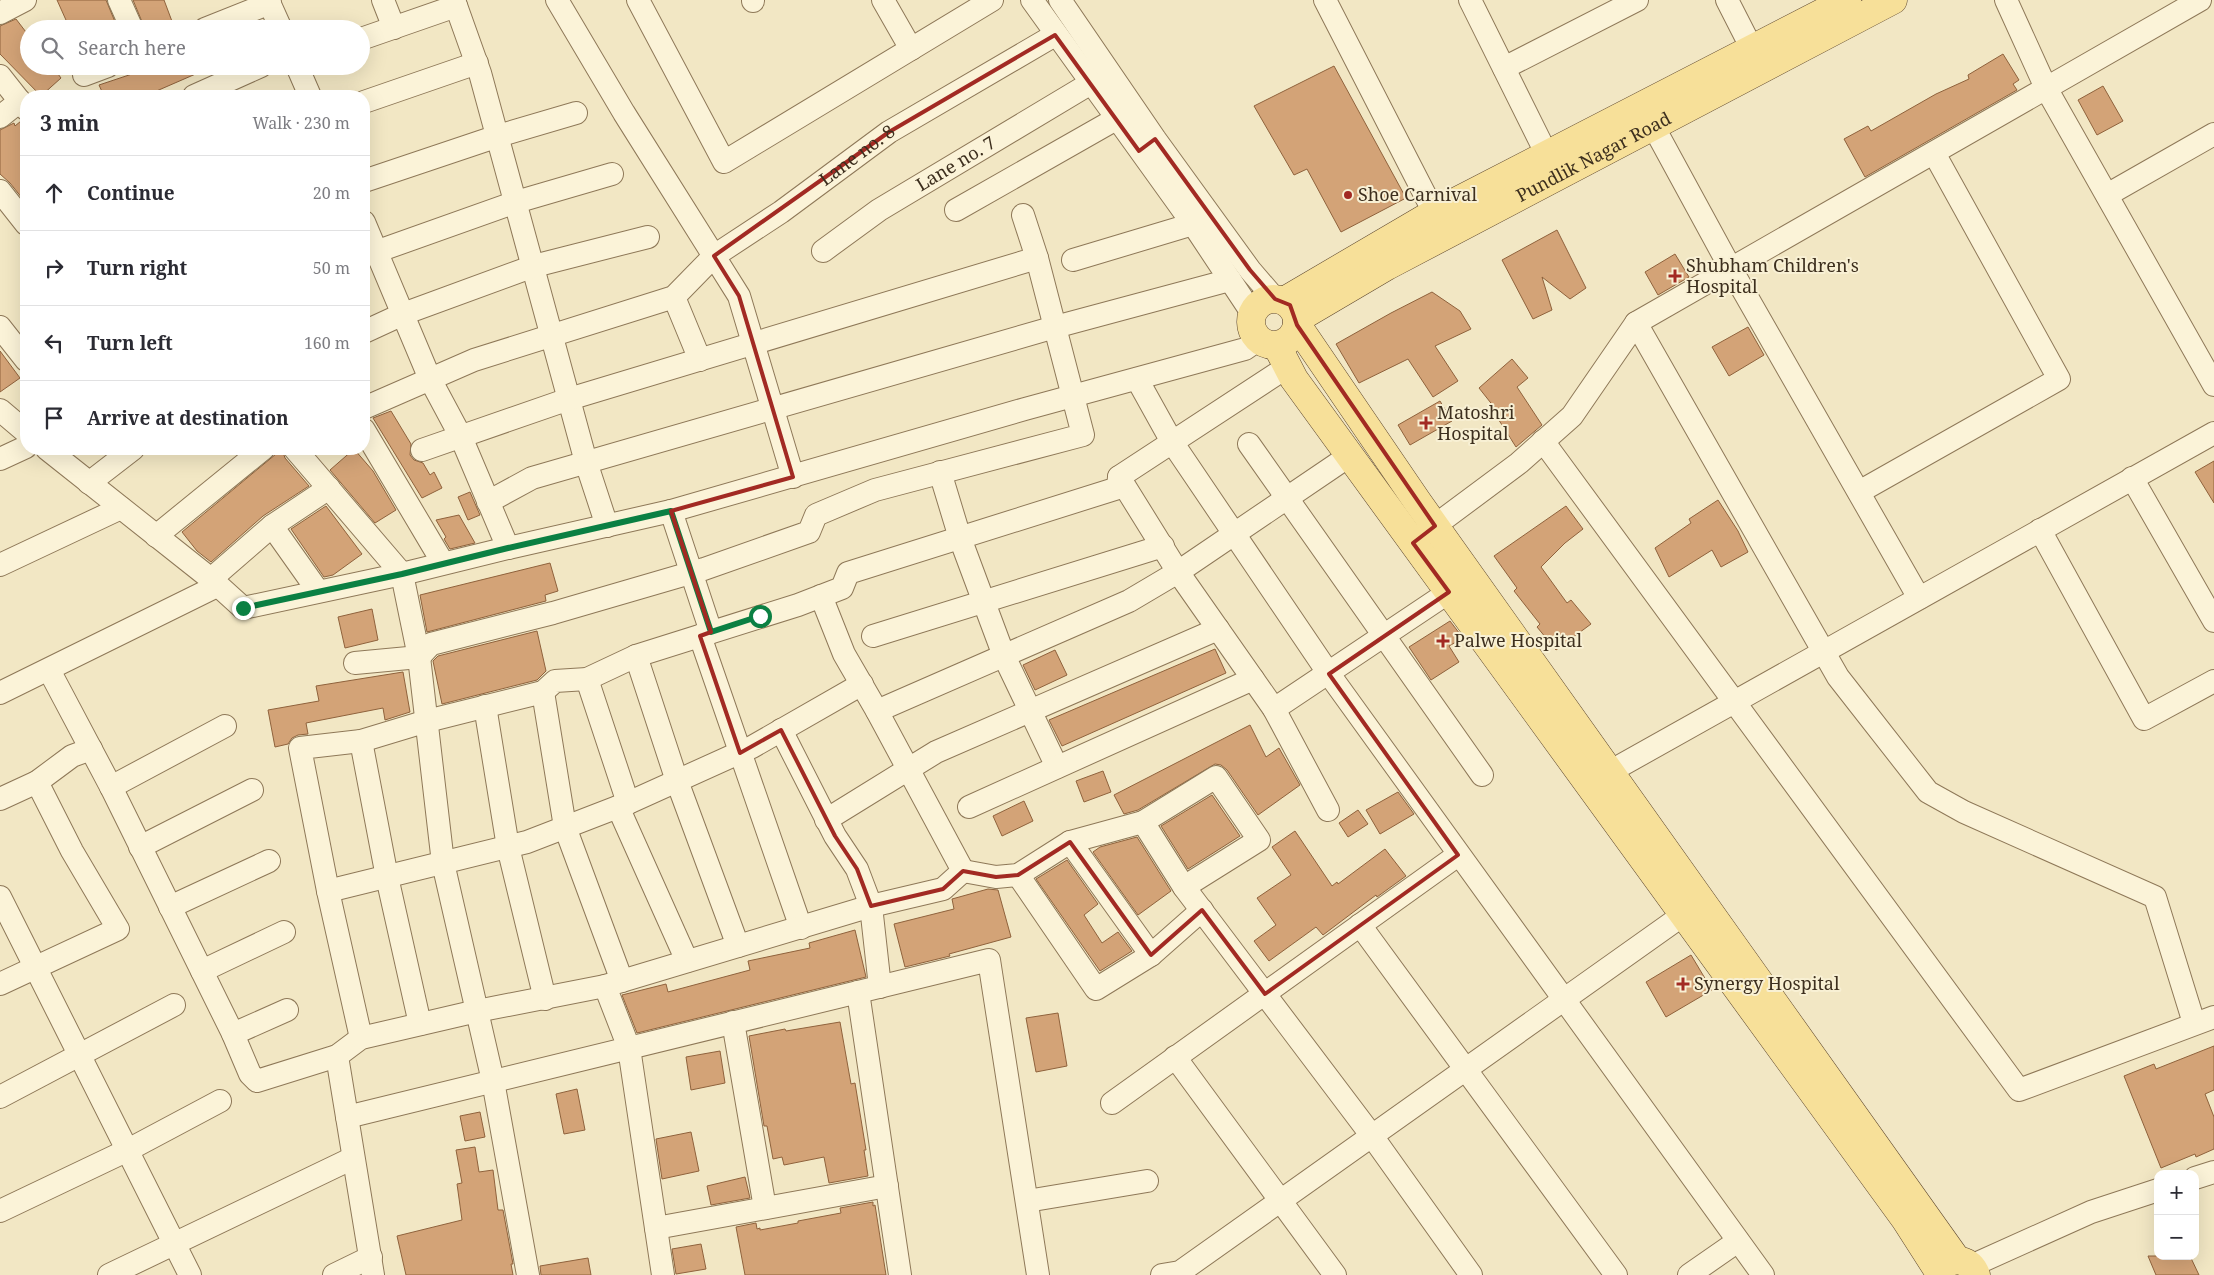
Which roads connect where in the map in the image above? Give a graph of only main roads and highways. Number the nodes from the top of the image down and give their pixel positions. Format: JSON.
{"nodes":[{"id":1,"x":1847,"y":0,"type":"edge"},
{"id":2,"x":1893,"y":0,"type":"edge"},
{"id":3,"x":1648,"y":116,"type":"junction"},
{"id":4,"x":1440,"y":224,"type":"junction"},
{"id":5,"x":1281,"y":311,"type":"junction"},
{"id":6,"x":1274,"y":351,"type":"junction"},
{"id":7,"x":1599,"y":778,"type":"junction"},
{"id":8,"x":1956,"y":1270,"type":"edge"}],
"edges":[{"from":1,"to":3,"type":"main road","name":"Pundlik Nagar Road"},
{"from":2,"to":3,"type":"main road","name":"Pundlik Nagar Road"},
{"from":3,"to":4,"type":"main road","name":"Pundlik Nagar Road"},
{"from":3,"to":4,"type":"main road","name":"Pundlik Nagar Road"},
{"from":4,"to":5,"type":"main road","name":"Pundlik Nagar Road"},
{"from":5,"to":6,"type":"main road"},
{"from":5,"to":6,"type":"main road"},
{"from":5,"to":7,"type":"main road"},
{"from":6,"to":7,"type":"main road"},
{"from":7,"to":8,"type":"main road"},
{"from":7,"to":8,"type":"main road"}]}
